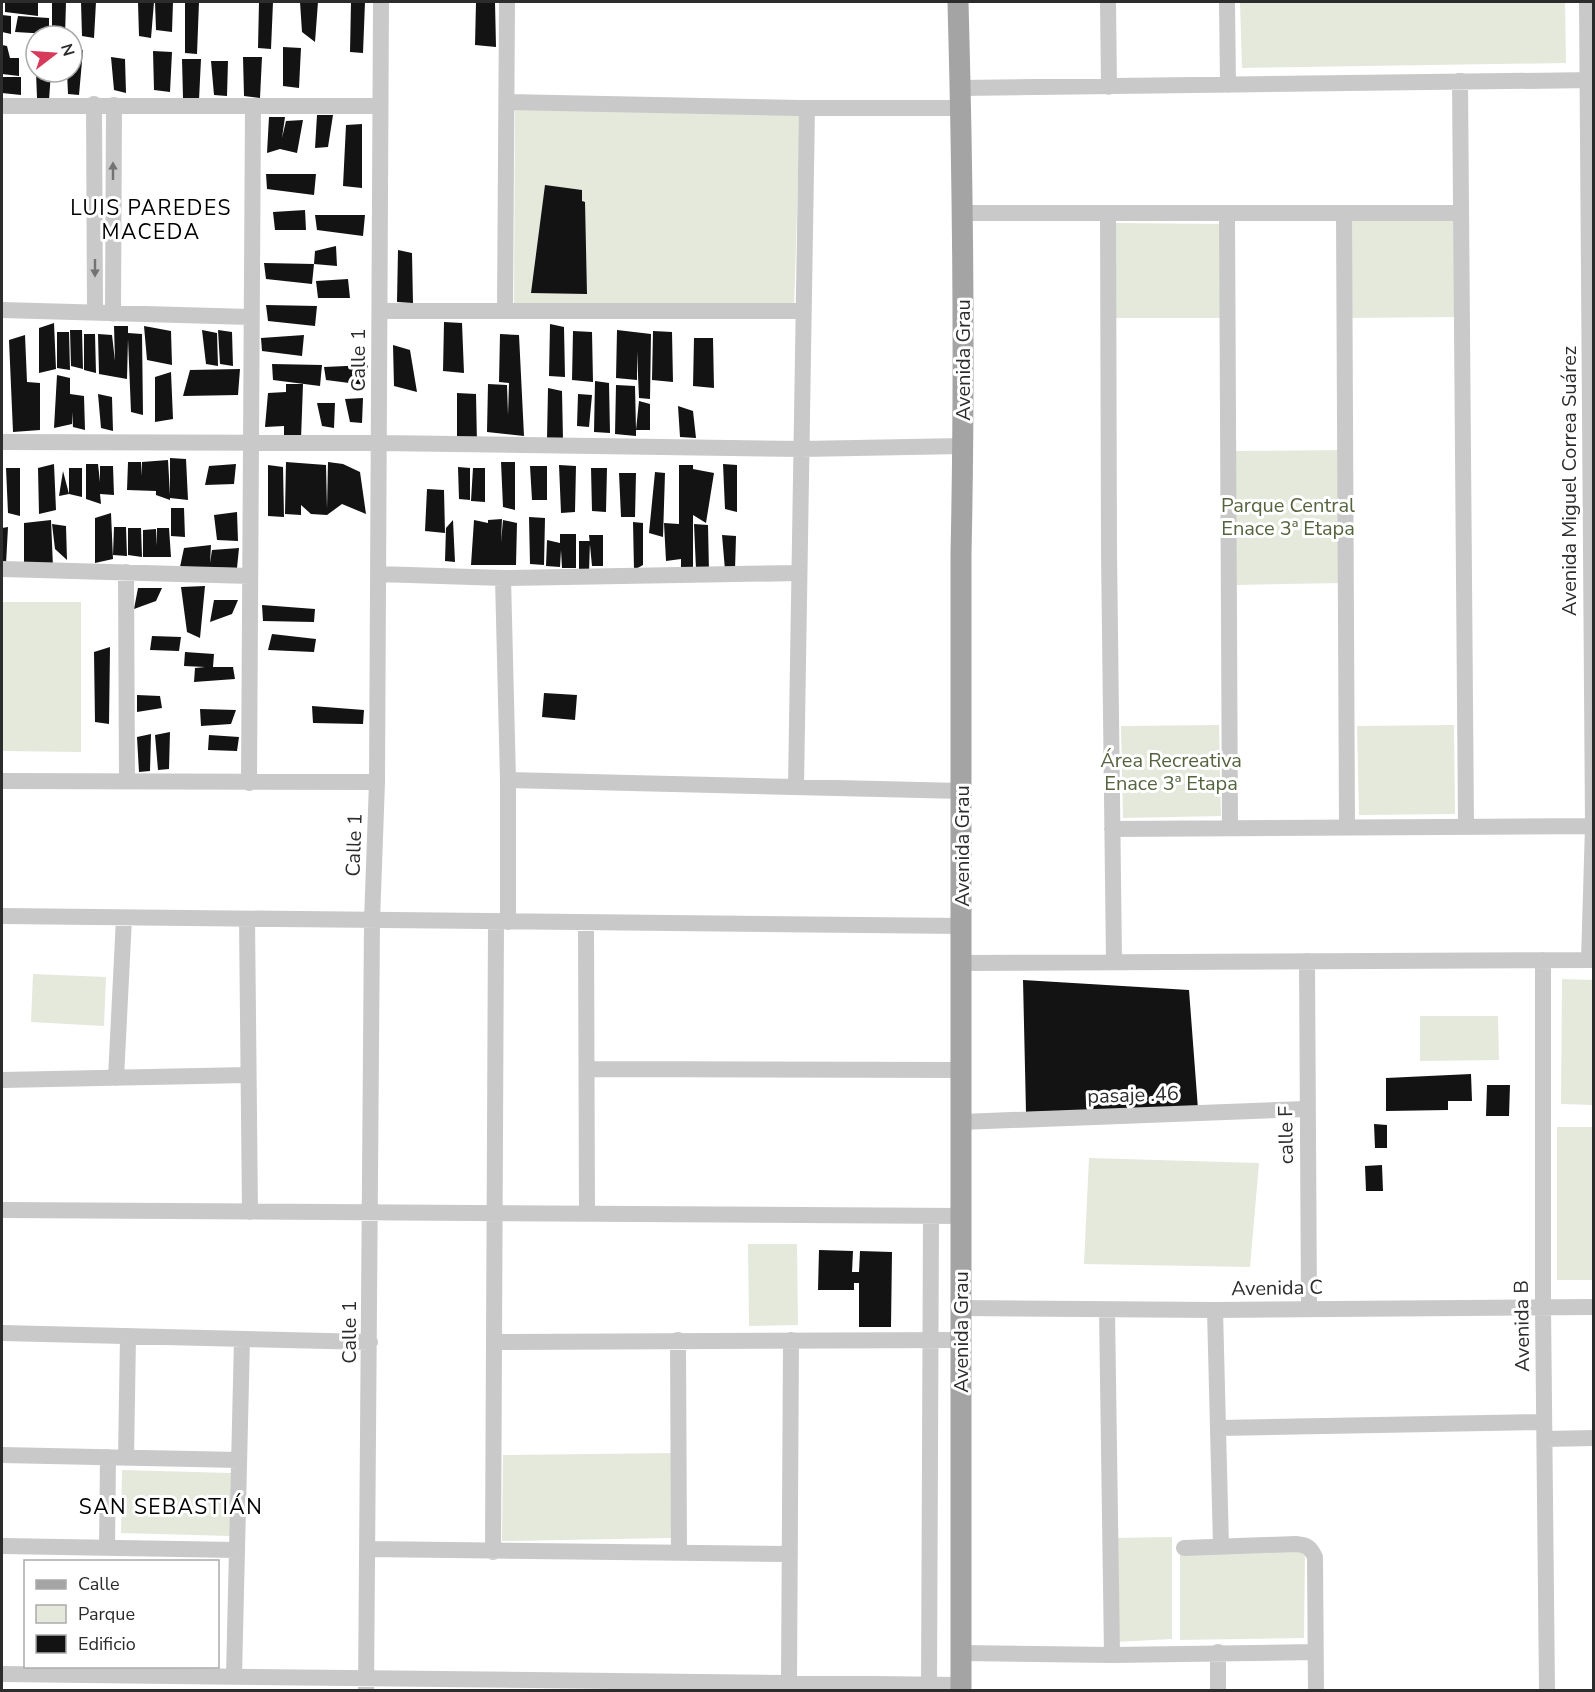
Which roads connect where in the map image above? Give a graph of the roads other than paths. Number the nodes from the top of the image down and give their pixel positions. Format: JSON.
{"nodes":[{"id":1,"x":381,"y":2,"type":"edge"},
{"id":2,"x":507,"y":2,"type":"edge"},
{"id":3,"x":958,"y":2,"type":"edge"},
{"id":4,"x":1108,"y":2,"type":"edge"},
{"id":5,"x":1227,"y":2,"type":"edge"},
{"id":6,"x":1587,"y":2,"type":"edge"},
{"id":7,"x":1591,"y":80,"type":"edge"},
{"id":8,"x":1460,"y":81,"type":"junction"},
{"id":9,"x":1228,"y":85,"type":"junction"},
{"id":10,"x":1109,"y":87,"type":"junction"},
{"id":11,"x":960,"y":98,"type":"junction"},
{"id":12,"x":507,"y":102,"type":"junction"},
{"id":13,"x":94,"y":104,"type":"junction"},
{"id":14,"x":114,"y":105,"type":"junction"},
{"id":15,"x":2,"y":106,"type":"edge"},
{"id":16,"x":254,"y":106,"type":"junction"},
{"id":17,"x":380,"y":106,"type":"junction"},
{"id":18,"x":807,"y":108,"type":"junction"},
{"id":19,"x":963,"y":213,"type":"junction"},
{"id":20,"x":1108,"y":213,"type":"junction"},
{"id":21,"x":1227,"y":213,"type":"junction"},
{"id":22,"x":1461,"y":213,"type":"junction"},
{"id":23,"x":1344,"y":214,"type":"junction"},
{"id":24,"x":2,"y":310,"type":"edge"},
{"id":25,"x":380,"y":311,"type":"junction"},
{"id":26,"x":505,"y":311,"type":"junction"},
{"id":27,"x":801,"y":311,"type":"junction"},
{"id":28,"x":95,"y":313,"type":"junction"},
{"id":29,"x":113,"y":314,"type":"junction"},
{"id":30,"x":251,"y":317,"type":"junction"},
{"id":31,"x":2,"y":442,"type":"edge"},
{"id":32,"x":379,"y":443,"type":"junction"},
{"id":33,"x":252,"y":444,"type":"junction"},
{"id":34,"x":963,"y":446,"type":"junction"},
{"id":35,"x":801,"y":449,"type":"junction"},
{"id":36,"x":2,"y":569,"type":"edge"},
{"id":37,"x":126,"y":572,"type":"junction"},
{"id":38,"x":799,"y":573,"type":"junction"},
{"id":39,"x":378,"y":574,"type":"junction"},
{"id":40,"x":250,"y":576,"type":"junction"},
{"id":41,"x":503,"y":578,"type":"junction"},
{"id":42,"x":508,"y":780,"type":"junction"},
{"id":43,"x":2,"y":781,"type":"edge"},
{"id":44,"x":127,"y":781,"type":"junction"},
{"id":45,"x":377,"y":782,"type":"junction"},
{"id":46,"x":249,"y":783,"type":"junction"},
{"id":47,"x":796,"y":786,"type":"junction"},
{"id":48,"x":962,"y":791,"type":"junction"},
{"id":49,"x":1347,"y":826,"type":"junction"},
{"id":50,"x":1466,"y":826,"type":"junction"},
{"id":51,"x":1593,"y":826,"type":"edge"},
{"id":52,"x":1230,"y":827,"type":"junction"},
{"id":53,"x":1112,"y":829,"type":"junction"},
{"id":54,"x":2,"y":916,"type":"edge"},
{"id":55,"x":124,"y":918,"type":"junction"},
{"id":56,"x":247,"y":920,"type":"junction"},
{"id":57,"x":372,"y":921,"type":"junction"},
{"id":58,"x":502,"y":922,"type":"junction"},
{"id":59,"x":586,"y":923,"type":"junction"},
{"id":60,"x":962,"y":926,"type":"junction"},
{"id":61,"x":1543,"y":960,"type":"junction"},
{"id":62,"x":1591,"y":960,"type":"edge"},
{"id":63,"x":1114,"y":961,"type":"junction"},
{"id":64,"x":1307,"y":961,"type":"junction"},
{"id":65,"x":962,"y":963,"type":"junction"},
{"id":66,"x":587,"y":1069,"type":"junction"},
{"id":67,"x":962,"y":1070,"type":"junction"},
{"id":68,"x":248,"y":1075,"type":"junction"},
{"id":69,"x":116,"y":1077,"type":"junction"},
{"id":70,"x":2,"y":1080,"type":"edge"},
{"id":71,"x":1306,"y":1109,"type":"junction"},
{"id":72,"x":961,"y":1122,"type":"junction"},
{"id":73,"x":2,"y":1210,"type":"edge"},
{"id":74,"x":250,"y":1212,"type":"junction"},
{"id":75,"x":494,"y":1212,"type":"junction"},
{"id":76,"x":370,"y":1213,"type":"junction"},
{"id":77,"x":587,"y":1214,"type":"junction"},
{"id":78,"x":931,"y":1216,"type":"junction"},
{"id":79,"x":962,"y":1216,"type":"junction"},
{"id":80,"x":1543,"y":1307,"type":"junction"},
{"id":81,"x":1593,"y":1307,"type":"edge"},
{"id":82,"x":961,"y":1308,"type":"junction"},
{"id":83,"x":1309,"y":1308,"type":"junction"},
{"id":84,"x":1107,"y":1310,"type":"junction"},
{"id":85,"x":1215,"y":1310,"type":"junction"},
{"id":86,"x":2,"y":1334,"type":"edge"},
{"id":87,"x":128,"y":1336,"type":"junction"},
{"id":88,"x":242,"y":1339,"type":"junction"},
{"id":89,"x":678,"y":1340,"type":"junction"},
{"id":90,"x":791,"y":1340,"type":"junction"},
{"id":91,"x":931,"y":1340,"type":"junction"},
{"id":92,"x":961,"y":1340,"type":"junction"},
{"id":93,"x":370,"y":1342,"type":"junction"},
{"id":94,"x":495,"y":1342,"type":"junction"},
{"id":95,"x":1219,"y":1428,"type":"junction"},
{"id":96,"x":1544,"y":1431,"type":"junction"},
{"id":97,"x":1593,"y":1438,"type":"edge"},
{"id":98,"x":2,"y":1455,"type":"edge"},
{"id":99,"x":108,"y":1457,"type":"junction"},
{"id":100,"x":126,"y":1458,"type":"junction"},
{"id":101,"x":239,"y":1460,"type":"junction"},
{"id":102,"x":2,"y":1546,"type":"edge"},
{"id":103,"x":1221,"y":1546,"type":"junction"},
{"id":104,"x":107,"y":1548,"type":"junction"},
{"id":105,"x":1184,"y":1548,"type":"dead end"},
{"id":106,"x":367,"y":1549,"type":"junction"},
{"id":107,"x":237,"y":1550,"type":"junction"},
{"id":108,"x":494,"y":1552,"type":"junction"},
{"id":109,"x":679,"y":1552,"type":"junction"},
{"id":110,"x":790,"y":1554,"type":"junction"},
{"id":111,"x":188,"y":1555,"type":"edge"},
{"id":112,"x":1218,"y":1652,"type":"junction"},
{"id":113,"x":1315,"y":1652,"type":"junction"},
{"id":114,"x":961,"y":1653,"type":"junction"},
{"id":115,"x":1112,"y":1655,"type":"junction"},
{"id":116,"x":187,"y":1671,"type":"edge"},
{"id":117,"x":2,"y":1674,"type":"edge"},
{"id":118,"x":234,"y":1676,"type":"junction"},
{"id":119,"x":789,"y":1683,"type":"junction"},
{"id":120,"x":367,"y":1685,"type":"edge"},
{"id":121,"x":486,"y":1685,"type":"edge"},
{"id":122,"x":929,"y":1687,"type":"edge"},
{"id":123,"x":961,"y":1688,"type":"edge"},
{"id":124,"x":1218,"y":1690,"type":"edge"},
{"id":125,"x":1316,"y":1690,"type":"edge"},
{"id":126,"x":1547,"y":1690,"type":"edge"}],
"edges":[{"from":1,"to":17,"type":"street","name":"Calle 1"},
{"from":2,"to":12,"type":"street"},
{"from":3,"to":11,"type":"main road","name":"Avenida Grau"},
{"from":4,"to":10,"type":"street"},
{"from":5,"to":9,"type":"street"},
{"from":6,"to":7,"type":"street","name":"Avenida Miguel Correa Suárez"},
{"from":7,"to":8,"type":"street"},
{"from":7,"to":51,"type":"street","name":"Avenida Miguel Correa Suárez"},
{"from":8,"to":9,"type":"street"},
{"from":8,"to":22,"type":"street"},
{"from":9,"to":10,"type":"street"},
{"from":10,"to":11,"type":"street"},
{"from":11,"to":18,"type":"street"},
{"from":11,"to":19,"type":"main road","name":"Avenida Grau"},
{"from":12,"to":18,"type":"street"},
{"from":12,"to":26,"type":"street"},
{"from":13,"to":14,"type":"street"},
{"from":13,"to":15,"type":"street"},
{"from":13,"to":28,"type":"street","one_way":true},
{"from":14,"to":16,"type":"street"},
{"from":29,"to":14,"type":"street","one_way":true},
{"from":16,"to":17,"type":"street"},
{"from":16,"to":30,"type":"street"},
{"from":17,"to":25,"type":"street","name":"Calle 1"},
{"from":18,"to":27,"type":"street"},
{"from":19,"to":20,"type":"street"},
{"from":19,"to":34,"type":"main road","name":"Avenida Grau"},
{"from":20,"to":21,"type":"street"},
{"from":20,"to":53,"type":"street"},
{"from":21,"to":23,"type":"street"},
{"from":21,"to":52,"type":"street"},
{"from":22,"to":23,"type":"street"},
{"from":22,"to":50,"type":"street"},
{"from":23,"to":49,"type":"street"},
{"from":24,"to":28,"type":"street"},
{"from":25,"to":26,"type":"street"},
{"from":25,"to":32,"type":"street","name":"Calle 1"},
{"from":26,"to":27,"type":"street"},
{"from":27,"to":35,"type":"street"},
{"from":28,"to":29,"type":"street"},
{"from":29,"to":30,"type":"street"},
{"from":30,"to":33,"type":"street"},
{"from":31,"to":33,"type":"street"},
{"from":32,"to":33,"type":"street"},
{"from":32,"to":35,"type":"street"},
{"from":32,"to":39,"type":"street","name":"Calle 1"},
{"from":33,"to":40,"type":"street"},
{"from":34,"to":35,"type":"street"},
{"from":34,"to":48,"type":"main road","name":"Avenida Grau"},
{"from":35,"to":38,"type":"street"},
{"from":36,"to":37,"type":"street"},
{"from":37,"to":40,"type":"street"},
{"from":37,"to":44,"type":"street"},
{"from":38,"to":41,"type":"street"},
{"from":38,"to":47,"type":"street"},
{"from":39,"to":41,"type":"street"},
{"from":39,"to":45,"type":"street","name":"Calle 1"},
{"from":40,"to":46,"type":"street"},
{"from":41,"to":42,"type":"street"},
{"from":42,"to":47,"type":"street"},
{"from":42,"to":58,"type":"street"},
{"from":43,"to":44,"type":"street"},
{"from":44,"to":46,"type":"street"},
{"from":45,"to":46,"type":"street"},
{"from":45,"to":57,"type":"street","name":"Calle 1"},
{"from":47,"to":48,"type":"street"},
{"from":48,"to":60,"type":"main road","name":"Avenida Grau"},
{"from":49,"to":50,"type":"street"},
{"from":49,"to":52,"type":"street"},
{"from":50,"to":51,"type":"street"},
{"from":51,"to":62,"type":"street","name":"Avenida Miguel Correa Suárez"},
{"from":52,"to":53,"type":"street"},
{"from":53,"to":63,"type":"street"},
{"from":54,"to":55,"type":"street"},
{"from":55,"to":56,"type":"street"},
{"from":55,"to":69,"type":"street"},
{"from":56,"to":57,"type":"street"},
{"from":56,"to":68,"type":"street"},
{"from":57,"to":58,"type":"street"},
{"from":57,"to":76,"type":"street","name":"Calle 1"},
{"from":58,"to":59,"type":"street"},
{"from":58,"to":75,"type":"street"},
{"from":59,"to":60,"type":"street"},
{"from":59,"to":66,"type":"street"},
{"from":60,"to":65,"type":"main road","name":"Avenida Grau"},
{"from":61,"to":62,"type":"street"},
{"from":61,"to":64,"type":"street"},
{"from":61,"to":80,"type":"street","name":"Avenida B"},
{"from":63,"to":64,"type":"street"},
{"from":63,"to":65,"type":"street"},
{"from":64,"to":71,"type":"street","name":"calle F"},
{"from":65,"to":67,"type":"main road","name":"Avenida Grau"},
{"from":66,"to":67,"type":"street"},
{"from":66,"to":77,"type":"street"},
{"from":67,"to":72,"type":"main road","name":"Avenida Grau"},
{"from":68,"to":69,"type":"street"},
{"from":68,"to":74,"type":"street"},
{"from":69,"to":70,"type":"street"},
{"from":71,"to":72,"type":"street","name":"pasaje .46"},
{"from":71,"to":83,"type":"street","name":"calle F"},
{"from":72,"to":79,"type":"main road","name":"Avenida Grau"},
{"from":73,"to":74,"type":"street"},
{"from":74,"to":76,"type":"street"},
{"from":75,"to":76,"type":"street"},
{"from":75,"to":77,"type":"street"},
{"from":75,"to":94,"type":"street"},
{"from":76,"to":93,"type":"street","name":"Calle 1"},
{"from":77,"to":78,"type":"street"},
{"from":78,"to":79,"type":"street"},
{"from":78,"to":91,"type":"street","name":"Avenida Grau"},
{"from":79,"to":82,"type":"main road","name":"Avenida Grau"},
{"from":80,"to":81,"type":"street","name":"Avenida C"},
{"from":80,"to":83,"type":"street","name":"Avenida C"},
{"from":80,"to":96,"type":"street","name":"Avenida B"},
{"from":82,"to":84,"type":"street","name":"Avenida C"},
{"from":82,"to":92,"type":"main road","name":"Avenida Grau"},
{"from":83,"to":85,"type":"street","name":"Avenida C"},
{"from":84,"to":85,"type":"street","name":"Avenida C"},
{"from":84,"to":115,"type":"street"},
{"from":85,"to":95,"type":"street"},
{"from":86,"to":87,"type":"street"},
{"from":87,"to":88,"type":"street"},
{"from":87,"to":100,"type":"street"},
{"from":88,"to":93,"type":"street"},
{"from":88,"to":101,"type":"street"},
{"from":89,"to":90,"type":"street"},
{"from":89,"to":94,"type":"street"},
{"from":89,"to":109,"type":"street"},
{"from":90,"to":91,"type":"street"},
{"from":90,"to":110,"type":"street"},
{"from":91,"to":92,"type":"street"},
{"from":91,"to":122,"type":"street","name":"Avenida Grau"},
{"from":92,"to":114,"type":"main road","name":"Avenida Grau"},
{"from":93,"to":106,"type":"street","name":"Calle 1"},
{"from":94,"to":108,"type":"street"},
{"from":95,"to":96,"type":"street"},
{"from":95,"to":103,"type":"street"},
{"from":96,"to":97,"type":"street"},
{"from":96,"to":126,"type":"street","name":"Avenida B"},
{"from":98,"to":99,"type":"street"},
{"from":99,"to":100,"type":"street"},
{"from":99,"to":104,"type":"street"},
{"from":100,"to":101,"type":"street"},
{"from":101,"to":107,"type":"street"},
{"from":102,"to":104,"type":"street"},
{"from":103,"to":105,"type":"street"},
{"from":103,"to":113,"type":"street"},
{"from":104,"to":111,"type":"street"},
{"from":106,"to":108,"type":"street"},
{"from":106,"to":120,"type":"street","name":"Calle 1"},
{"from":107,"to":111,"type":"street"},
{"from":107,"to":118,"type":"street"},
{"from":108,"to":109,"type":"street"},
{"from":109,"to":110,"type":"street"},
{"from":110,"to":119,"type":"street"},
{"from":112,"to":113,"type":"street"},
{"from":112,"to":115,"type":"street"},
{"from":112,"to":124,"type":"street"},
{"from":113,"to":125,"type":"street"},
{"from":114,"to":115,"type":"street"},
{"from":114,"to":123,"type":"main road","name":"Avenida Grau"},
{"from":116,"to":117,"type":"street"},
{"from":116,"to":118,"type":"street"},
{"from":118,"to":120,"type":"street"},
{"from":119,"to":121,"type":"street"},
{"from":119,"to":122,"type":"street"},
{"from":120,"to":121,"type":"street"},
{"from":122,"to":123,"type":"street"}]}
